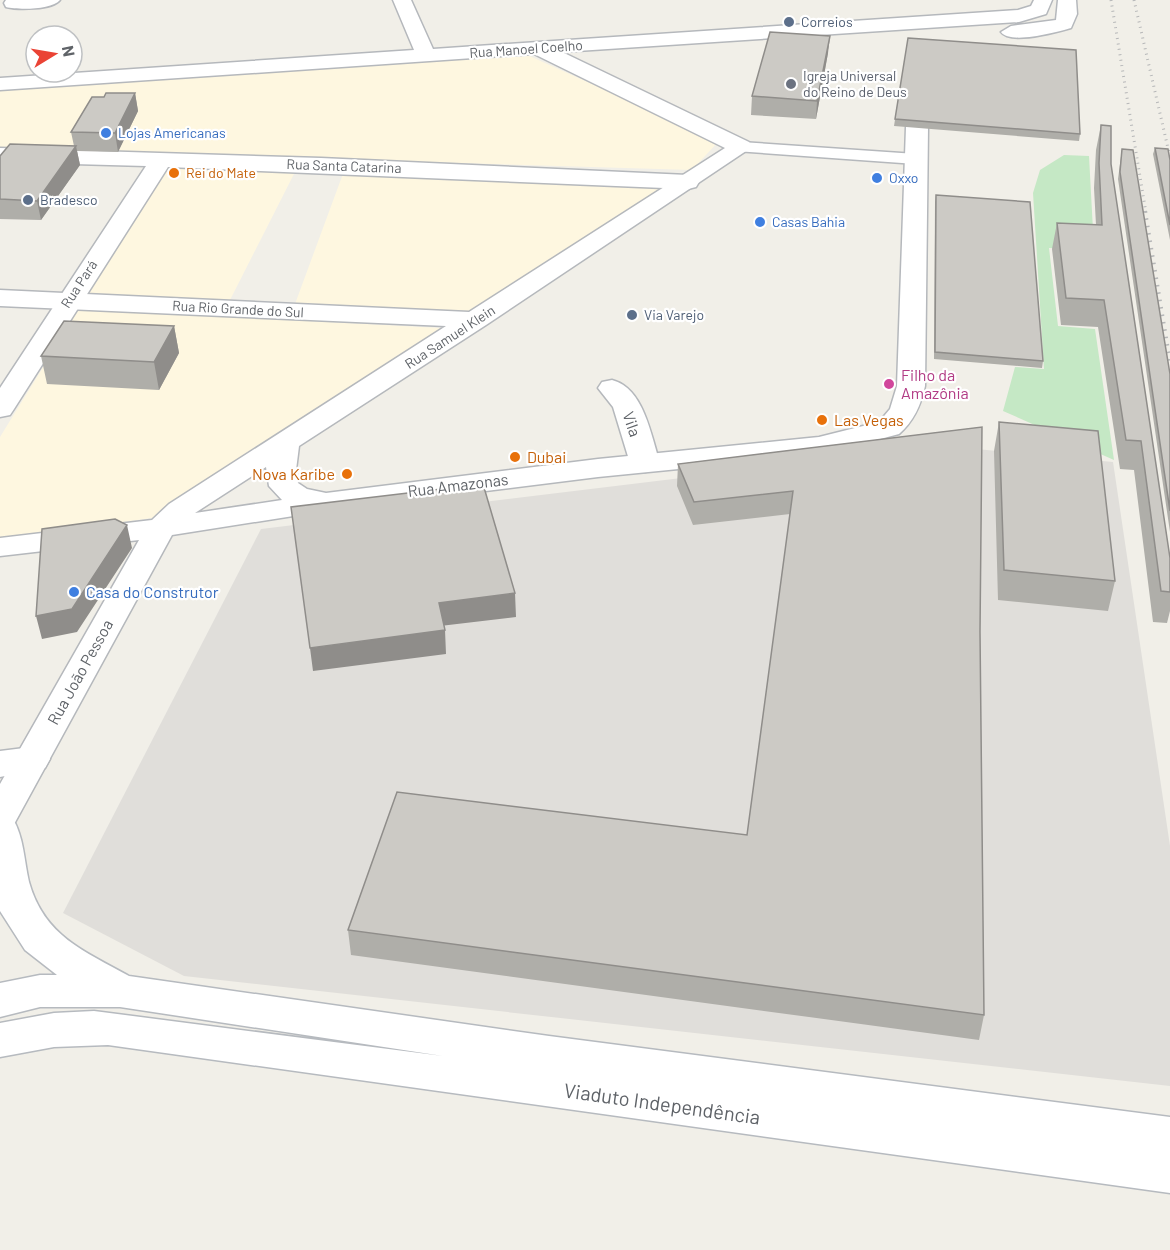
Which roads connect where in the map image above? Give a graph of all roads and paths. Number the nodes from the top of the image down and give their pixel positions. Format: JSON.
{"nodes":[{"id":1,"x":51,"y":0,"type":"edge"},
{"id":2,"x":402,"y":0,"type":"edge"},
{"id":3,"x":1043,"y":0,"type":"edge"},
{"id":4,"x":1067,"y":0,"type":"edge"},
{"id":5,"x":13,"y":1,"type":"edge"},
{"id":6,"x":958,"y":6,"type":"edge"},
{"id":7,"x":2,"y":24,"type":"dead end"},
{"id":8,"x":839,"y":28,"type":"junction"},
{"id":9,"x":932,"y":39,"type":"junction"},
{"id":10,"x":537,"y":48,"type":"junction"},
{"id":11,"x":426,"y":56,"type":"junction"},
{"id":12,"x":0,"y":84,"type":"edge"},
{"id":13,"x":917,"y":128,"type":"edge"},
{"id":14,"x":741,"y":147,"type":"junction"},
{"id":15,"x":0,"y":155,"type":"edge"},
{"id":16,"x":916,"y":159,"type":"junction"},
{"id":17,"x":161,"y":160,"type":"junction"},
{"id":18,"x":688,"y":182,"type":"junction"},
{"id":19,"x":0,"y":298,"type":"edge"},
{"id":20,"x":68,"y":300,"type":"junction"},
{"id":21,"x":477,"y":320,"type":"junction"},
{"id":22,"x":612,"y":388,"type":"dead end"},
{"id":23,"x":0,"y":409,"type":"edge"},
{"id":24,"x":285,"y":444,"type":"junction"},
{"id":25,"x":645,"y":463,"type":"junction"},
{"id":26,"x":325,"y":502,"type":"junction"},
{"id":27,"x":161,"y":528,"type":"junction"},
{"id":28,"x":0,"y":547,"type":"edge"},
{"id":29,"x":16,"y":761,"type":"edge"},
{"id":30,"x":0,"y":818,"type":"edge"},
{"id":31,"x":0,"y":829,"type":"edge"},
{"id":32,"x":120,"y":991,"type":"junction"},
{"id":33,"x":162,"y":1016,"type":"junction"},
{"id":34,"x":1,"y":1030,"type":"edge"},
{"id":35,"x":1170,"y":1136,"type":"edge"},
{"id":36,"x":1170,"y":1173,"type":"edge"}],
"edges":[{"from":1,"to":5,"type":"street"},
{"from":2,"to":11,"type":"street"},
{"from":3,"to":6,"type":"street","name":"Rua Manoel Coelho"},
{"from":4,"to":9,"type":"street"},
{"from":5,"to":7,"type":"street"},
{"from":6,"to":8,"type":"street","name":"Rua Manoel Coelho"},
{"from":6,"to":9,"type":"street"},
{"from":8,"to":9,"type":"street"},
{"from":8,"to":10,"type":"street","name":"Rua Manoel Coelho"},
{"from":10,"to":11,"type":"street","name":"Rua Manoel Coelho"},
{"from":10,"to":14,"type":"street"},
{"from":11,"to":12,"type":"street","name":"Rua Manoel Coelho"},
{"from":13,"to":16,"type":"street"},
{"from":14,"to":16,"type":"street"},
{"from":14,"to":18,"type":"street","name":"Rua Samuel Klein"},
{"from":15,"to":17,"type":"street","name":"Rua Santa Catarina"},
{"from":16,"to":25,"type":"street","name":"Rua Amazonas"},
{"from":17,"to":18,"type":"street","name":"Rua Santa Catarina"},
{"from":17,"to":20,"type":"street","name":"Rua Pará"},
{"from":18,"to":21,"type":"street","name":"Rua Samuel Klein"},
{"from":19,"to":20,"type":"street","name":"Rua Rio Grande do Sul"},
{"from":20,"to":21,"type":"street","name":"Rua Rio Grande do Sul"},
{"from":20,"to":23,"type":"street","name":"Rua Pará"},
{"from":21,"to":24,"type":"street","name":"Rua Samuel Klein"},
{"from":22,"to":25,"type":"street","name":"Vila"},
{"from":24,"to":26,"type":"street"},
{"from":24,"to":27,"type":"street","name":"Rua Samuel Klein"},
{"from":25,"to":26,"type":"street","name":"Rua Amazonas"},
{"from":26,"to":27,"type":"street","name":"Rua Amazonas"},
{"from":27,"to":28,"type":"street","name":"Rua Amazonas"},
{"from":27,"to":29,"type":"street","name":"Rua João Pessoa"},
{"from":29,"to":30,"type":"street","name":"Rua João Pessoa"},
{"from":31,"to":32,"type":"street"},
{"from":32,"to":33,"type":"street"},
{"from":32,"to":34,"type":"street"},
{"from":33,"to":34,"type":"street"},
{"from":33,"to":35,"type":"street","name":"Viaduto Independência"},
{"from":33,"to":36,"type":"street","name":"Viaduto Independência"}]}
